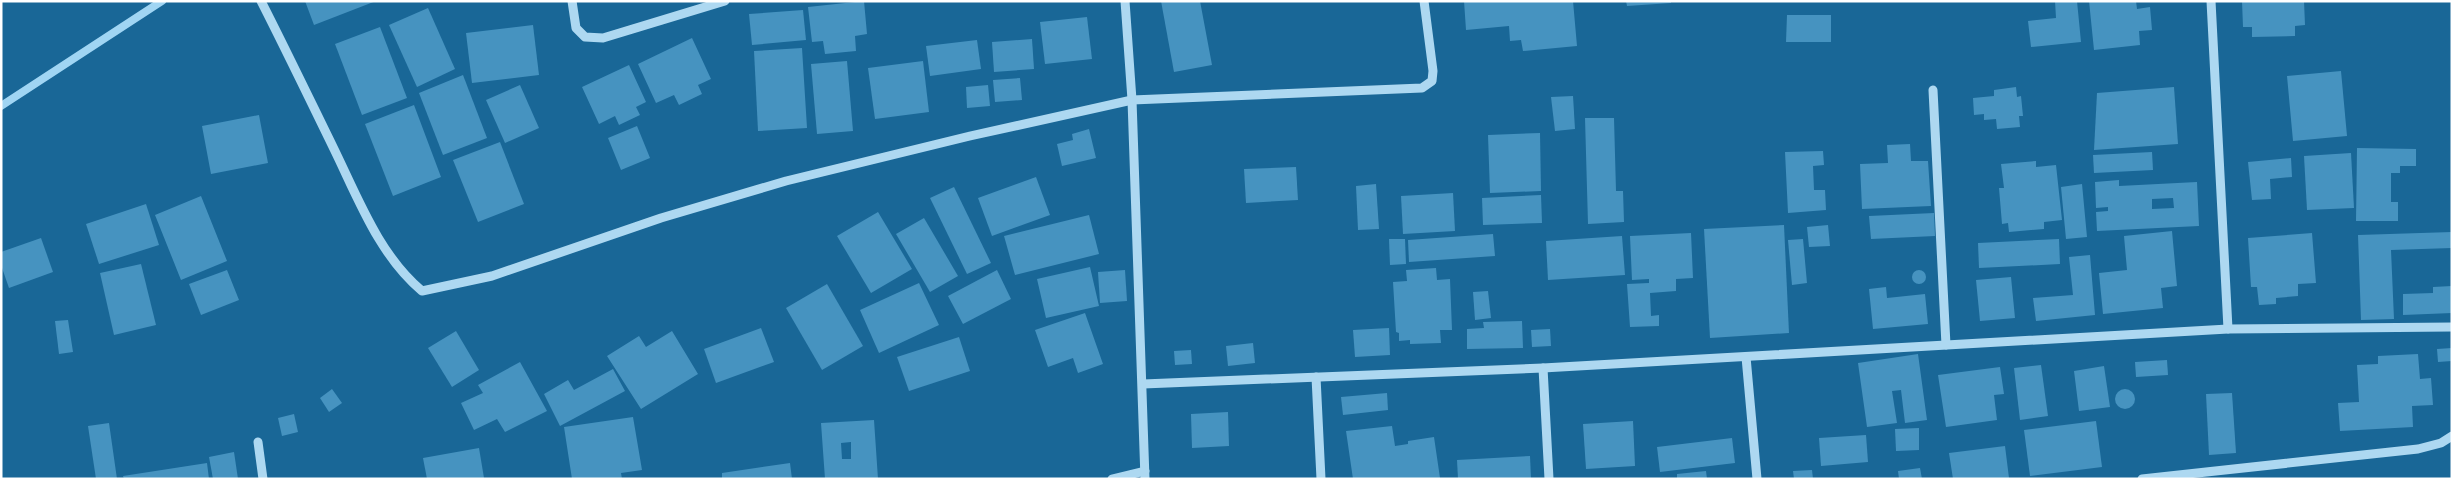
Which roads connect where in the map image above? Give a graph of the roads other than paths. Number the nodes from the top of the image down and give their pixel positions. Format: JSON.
{"nodes":[{"id":1,"x":261,"y":1,"type":"edge"},
{"id":2,"x":572,"y":1,"type":"edge"},
{"id":3,"x":725,"y":1,"type":"edge"},
{"id":4,"x":1125,"y":1,"type":"edge"},
{"id":5,"x":1424,"y":1,"type":"edge"},
{"id":6,"x":2211,"y":1,"type":"edge"},
{"id":7,"x":1933,"y":90,"type":"dead end"},
{"id":8,"x":1132,"y":100,"type":"junction"},
{"id":9,"x":2452,"y":327,"type":"edge"},
{"id":10,"x":2228,"y":330,"type":"junction"},
{"id":11,"x":1946,"y":345,"type":"junction"},
{"id":12,"x":1746,"y":356,"type":"junction"},
{"id":13,"x":1543,"y":368,"type":"junction"},
{"id":14,"x":1316,"y":377,"type":"junction"},
{"id":15,"x":1143,"y":384,"type":"junction"},
{"id":16,"x":2452,"y":436,"type":"edge"},
{"id":17,"x":258,"y":442,"type":"dead end"},
{"id":18,"x":1145,"y":475,"type":"edge"},
{"id":19,"x":263,"y":479,"type":"edge"},
{"id":20,"x":1112,"y":479,"type":"edge"},
{"id":21,"x":1322,"y":479,"type":"edge"},
{"id":22,"x":1549,"y":479,"type":"edge"},
{"id":23,"x":1757,"y":479,"type":"edge"},
{"id":24,"x":2142,"y":479,"type":"edge"}],
"edges":[{"from":1,"to":8,"type":"street"},
{"from":2,"to":3,"type":"street"},
{"from":4,"to":8,"type":"street"},
{"from":5,"to":8,"type":"street"},
{"from":6,"to":10,"type":"street"},
{"from":7,"to":11,"type":"street"},
{"from":8,"to":15,"type":"street"},
{"from":9,"to":10,"type":"street"},
{"from":10,"to":11,"type":"street"},
{"from":11,"to":12,"type":"street"},
{"from":12,"to":13,"type":"street"},
{"from":12,"to":23,"type":"street"},
{"from":13,"to":14,"type":"street"},
{"from":13,"to":22,"type":"street"},
{"from":14,"to":15,"type":"street"},
{"from":14,"to":21,"type":"street"},
{"from":15,"to":18,"type":"street"},
{"from":16,"to":24,"type":"street"},
{"from":17,"to":19,"type":"street"},
{"from":18,"to":20,"type":"street"}]}
